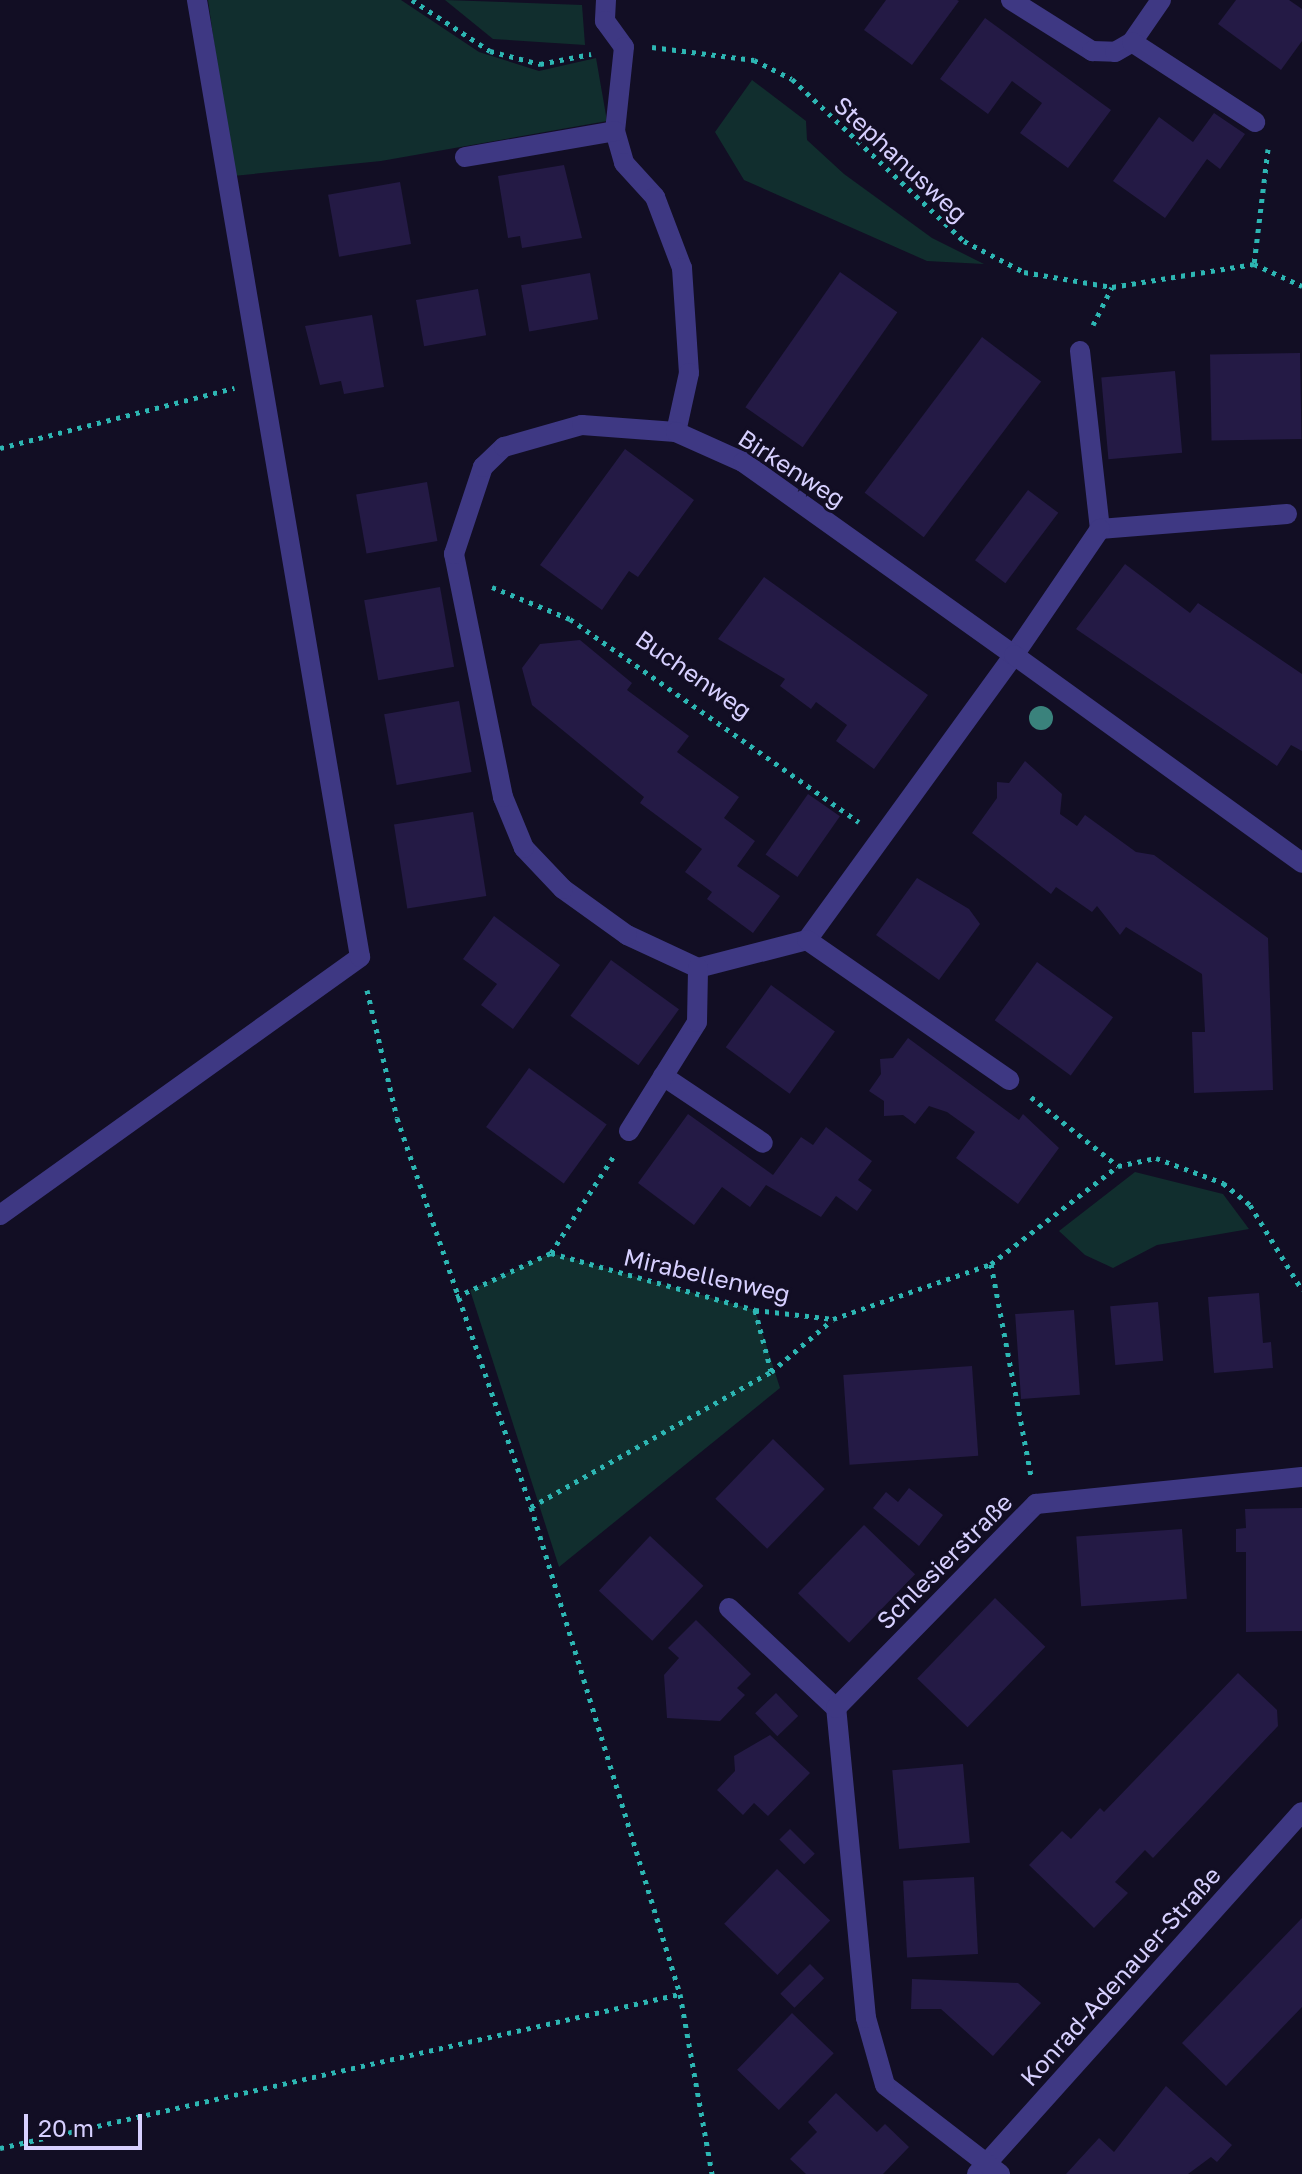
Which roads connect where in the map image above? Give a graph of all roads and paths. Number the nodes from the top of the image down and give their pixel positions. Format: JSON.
{"nodes":[{"id":1,"x":197,"y":0,"type":"edge"},
{"id":2,"x":412,"y":0,"type":"edge"},
{"id":3,"x":606,"y":0,"type":"edge"},
{"id":4,"x":1011,"y":0,"type":"edge"},
{"id":5,"x":1161,"y":0,"type":"edge"},
{"id":6,"x":1132,"y":42,"type":"junction"},
{"id":7,"x":624,"y":47,"type":"junction"},
{"id":8,"x":1255,"y":122,"type":"joint"},
{"id":9,"x":615,"y":131,"type":"junction"},
{"id":10,"x":465,"y":157,"type":"dead end"},
{"id":11,"x":1254,"y":264,"type":"junction"},
{"id":12,"x":1302,"y":286,"type":"edge"},
{"id":13,"x":1112,"y":287,"type":"junction"},
{"id":14,"x":1080,"y":351,"type":"joint"},
{"id":15,"x":262,"y":381,"type":"junction"},
{"id":16,"x":676,"y":432,"type":"junction"},
{"id":17,"x":0,"y":448,"type":"edge"},
{"id":18,"x":1287,"y":514,"type":"dead end"},
{"id":19,"x":1100,"y":529,"type":"junction"},
{"id":20,"x":461,"y":591,"type":"junction"},
{"id":21,"x":1014,"y":655,"type":"junction"},
{"id":22,"x":887,"y":830,"type":"junction"},
{"id":23,"x":1302,"y":863,"type":"edge"},
{"id":24,"x":807,"y":940,"type":"junction"},
{"id":25,"x":360,"y":957,"type":"junction"},
{"id":26,"x":698,"y":968,"type":"junction"},
{"id":27,"x":663,"y":1076,"type":"junction"},
{"id":28,"x":1009,"y":1080,"type":"joint"},
{"id":29,"x":629,"y":1131,"type":"joint"},
{"id":30,"x":763,"y":1143,"type":"dead end"},
{"id":31,"x":1118,"y":1166,"type":"junction"},
{"id":32,"x":0,"y":1215,"type":"edge"},
{"id":33,"x":551,"y":1253,"type":"junction"},
{"id":34,"x":991,"y":1264,"type":"junction"},
{"id":35,"x":1302,"y":1290,"type":"edge"},
{"id":36,"x":456,"y":1297,"type":"junction"},
{"id":37,"x":755,"y":1310,"type":"junction"},
{"id":38,"x":833,"y":1319,"type":"junction"},
{"id":39,"x":771,"y":1372,"type":"junction"},
{"id":40,"x":1302,"y":1477,"type":"edge"},
{"id":41,"x":1036,"y":1504,"type":"junction"},
{"id":42,"x":531,"y":1507,"type":"junction"},
{"id":43,"x":729,"y":1608,"type":"dead end"},
{"id":44,"x":836,"y":1708,"type":"junction"},
{"id":45,"x":1302,"y":1812,"type":"edge"},
{"id":46,"x":680,"y":1994,"type":"junction"},
{"id":47,"x":0,"y":2148,"type":"edge"},
{"id":48,"x":988,"y":2170,"type":"edge"},
{"id":49,"x":712,"y":2174,"type":"edge"}],
"edges":[{"from":1,"to":15,"type":"street"},
{"from":2,"to":7,"type":"path","name":"Stephanusweg"},
{"from":3,"to":7,"type":"street"},
{"from":4,"to":6,"type":"street"},
{"from":5,"to":6,"type":"street"},
{"from":6,"to":8,"type":"street"},
{"from":7,"to":9,"type":"street"},
{"from":7,"to":13,"type":"path","name":"Stephanusweg"},
{"from":8,"to":11,"type":"path"},
{"from":9,"to":10,"type":"street"},
{"from":9,"to":16,"type":"street"},
{"from":11,"to":12,"type":"path"},
{"from":11,"to":13,"type":"path","name":"Stephanusweg"},
{"from":13,"to":14,"type":"path"},
{"from":14,"to":19,"type":"street"},
{"from":15,"to":17,"type":"path"},
{"from":15,"to":25,"type":"street"},
{"from":16,"to":20,"type":"street"},
{"from":16,"to":21,"type":"street","name":"Birkenweg"},
{"from":18,"to":19,"type":"street"},
{"from":19,"to":21,"type":"street"},
{"from":20,"to":22,"type":"path","name":"Buchenweg"},
{"from":20,"to":26,"type":"street"},
{"from":21,"to":22,"type":"street"},
{"from":21,"to":23,"type":"street","name":"Birkenweg"},
{"from":22,"to":24,"type":"street"},
{"from":24,"to":26,"type":"street"},
{"from":24,"to":28,"type":"street"},
{"from":25,"to":32,"type":"street"},
{"from":25,"to":36,"type":"path"},
{"from":26,"to":27,"type":"street"},
{"from":27,"to":29,"type":"street"},
{"from":27,"to":30,"type":"street"},
{"from":28,"to":31,"type":"path"},
{"from":29,"to":33,"type":"path"},
{"from":31,"to":34,"type":"path","name":"Mirabellenweg"},
{"from":31,"to":35,"type":"path","name":"Mirabellenweg"},
{"from":33,"to":36,"type":"path"},
{"from":33,"to":37,"type":"path","name":"Mirabellenweg"},
{"from":34,"to":38,"type":"path","name":"Mirabellenweg"},
{"from":34,"to":41,"type":"path"},
{"from":36,"to":42,"type":"path"},
{"from":37,"to":38,"type":"path","name":"Mirabellenweg"},
{"from":37,"to":39,"type":"path"},
{"from":38,"to":39,"type":"path"},
{"from":39,"to":42,"type":"path"},
{"from":40,"to":41,"type":"street","name":"Schlesierstraße"},
{"from":41,"to":44,"type":"street","name":"Schlesierstraße"},
{"from":42,"to":46,"type":"path"},
{"from":43,"to":44,"type":"street"},
{"from":44,"to":48,"type":"street"},
{"from":45,"to":48,"type":"street","name":"Konrad-Adenauer-Straße"},
{"from":46,"to":47,"type":"path"},
{"from":46,"to":49,"type":"path"}]}
